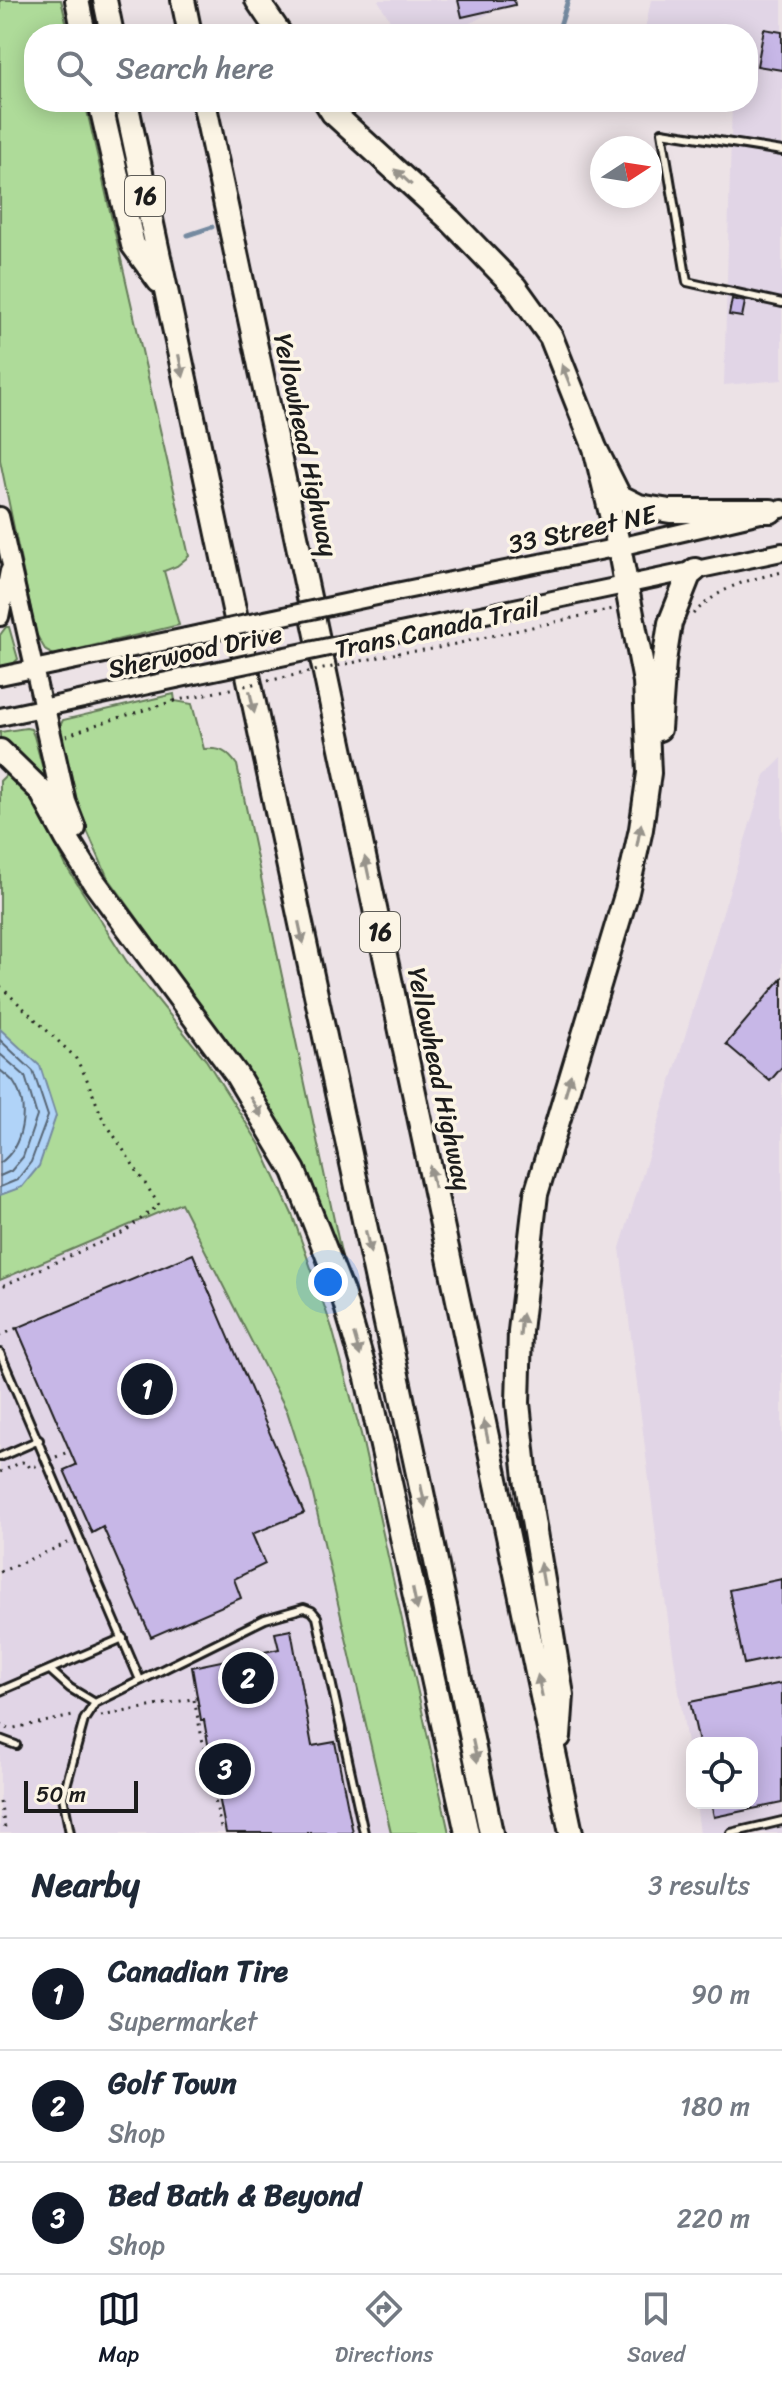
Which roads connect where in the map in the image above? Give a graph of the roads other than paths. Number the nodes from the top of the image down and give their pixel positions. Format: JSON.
{"nodes":[{"id":1,"x":77,"y":0,"type":"edge"},
{"id":2,"x":105,"y":0,"type":"edge"},
{"id":3,"x":183,"y":0,"type":"edge"},
{"id":4,"x":257,"y":0,"type":"edge"},
{"id":5,"x":82,"y":24,"type":"edge"},
{"id":6,"x":110,"y":24,"type":"edge"},
{"id":7,"x":188,"y":24,"type":"edge"},
{"id":8,"x":273,"y":24,"type":"edge"},
{"id":9,"x":102,"y":112,"type":"edge"},
{"id":10,"x":128,"y":112,"type":"edge"},
{"id":11,"x":206,"y":112,"type":"edge"},
{"id":12,"x":332,"y":112,"type":"edge"},
{"id":13,"x":782,"y":151,"type":"edge"},
{"id":14,"x":165,"y":290,"type":"junction"},
{"id":15,"x":782,"y":303,"type":"edge"},
{"id":16,"x":595,"y":448,"type":"junction"},
{"id":17,"x":778,"y":512,"type":"edge"},
{"id":18,"x":0,"y":516,"type":"edge"},
{"id":19,"x":619,"y":547,"type":"junction"},
{"id":20,"x":782,"y":552,"type":"edge"},
{"id":21,"x":10,"y":566,"type":"junction"},
{"id":22,"x":695,"y":570,"type":"junction"},
{"id":23,"x":626,"y":584,"type":"junction"},
{"id":24,"x":391,"y":593,"type":"joint"},
{"id":25,"x":0,"y":617,"type":"edge"},
{"id":26,"x":34,"y":669,"type":"junction"},
{"id":27,"x":0,"y":676,"type":"edge"},
{"id":28,"x":43,"y":708,"type":"junction"},
{"id":29,"x":0,"y":717,"type":"edge"},
{"id":30,"x":0,"y":751,"type":"edge"},
{"id":31,"x":649,"y":773,"type":"junction"},
{"id":32,"x":94,"y":882,"type":"junction"},
{"id":33,"x":0,"y":1353,"type":"edge"},
{"id":34,"x":39,"y":1440,"type":"junction"},
{"id":35,"x":0,"y":1457,"type":"edge"},
{"id":36,"x":123,"y":1638,"type":"junction"},
{"id":37,"x":50,"y":1670,"type":"junction"},
{"id":38,"x":140,"y":1680,"type":"junction"},
{"id":39,"x":0,"y":1691,"type":"edge"},
{"id":40,"x":95,"y":1703,"type":"junction"},
{"id":41,"x":0,"y":1739,"type":"edge"},
{"id":42,"x":16,"y":1745,"type":"dead end"},
{"id":43,"x":556,"y":1762,"type":"junction"},
{"id":44,"x":782,"y":1821,"type":"edge"},
{"id":45,"x":70,"y":1833,"type":"edge"},
{"id":46,"x":364,"y":1833,"type":"edge"},
{"id":47,"x":467,"y":1833,"type":"edge"},
{"id":48,"x":491,"y":1833,"type":"edge"},
{"id":49,"x":571,"y":1833,"type":"edge"},
{"id":50,"x":731,"y":1833,"type":"edge"}],
"edges":[{"from":1,"to":5,"type":"highway"},
{"from":2,"to":6,"type":"highway"},
{"from":3,"to":7,"type":"highway"},
{"from":4,"to":8,"type":"highway"},
{"from":9,"to":14,"type":"highway"},
{"from":10,"to":14,"type":"highway","number":"16"},
{"from":43,"to":11,"type":"highway","name":"Yellowhead Highway","number":"16","one_way":true},
{"from":16,"to":12,"type":"highway","one_way":true},
{"from":13,"to":15,"type":"lane"},
{"from":14,"to":48,"type":"highway","number":"16","one_way":true},
{"from":16,"to":17,"type":"highway"},
{"from":16,"to":19,"type":"highway"},
{"from":17,"to":19,"type":"main road","name":"33 Street NE"},
{"from":18,"to":21,"type":"main road"},
{"from":19,"to":23,"type":"highway"},
{"from":19,"to":24,"type":"main road","name":"33 Street NE"},
{"from":20,"to":22,"type":"main road"},
{"from":21,"to":25,"type":"main road"},
{"from":21,"to":26,"type":"main road"},
{"from":22,"to":23,"type":"main road"},
{"from":22,"to":31,"type":"highway"},
{"from":23,"to":28,"type":"main road","name":"Sherwood Drive","bridge":true},
{"from":23,"to":31,"type":"highway"},
{"from":24,"to":26,"type":"main road","name":"Sherwood Drive","bridge":true},
{"from":26,"to":27,"type":"main road","name":"Sherwood Drive"},
{"from":26,"to":28,"type":"main road"},
{"from":28,"to":29,"type":"main road","name":"Sherwood Drive"},
{"from":28,"to":32,"type":"highway"},
{"from":30,"to":32,"type":"highway"},
{"from":43,"to":31,"type":"highway","one_way":true},
{"from":32,"to":47,"type":"highway","one_way":true},
{"from":33,"to":34,"type":"lane"},
{"from":34,"to":35,"type":"lane"},
{"from":34,"to":36,"type":"lane"},
{"from":36,"to":37,"type":"lane"},
{"from":36,"to":38,"type":"lane"},
{"from":37,"to":39,"type":"lane"},
{"from":37,"to":40,"type":"lane"},
{"from":38,"to":40,"type":"lane"},
{"from":38,"to":46,"type":"lane"},
{"from":40,"to":45,"type":"lane"},
{"from":41,"to":42,"type":"lane"},
{"from":43,"to":49,"type":"highway","name":"Yellowhead Highway","number":"16"},
{"from":44,"to":50,"type":"lane"}]}
